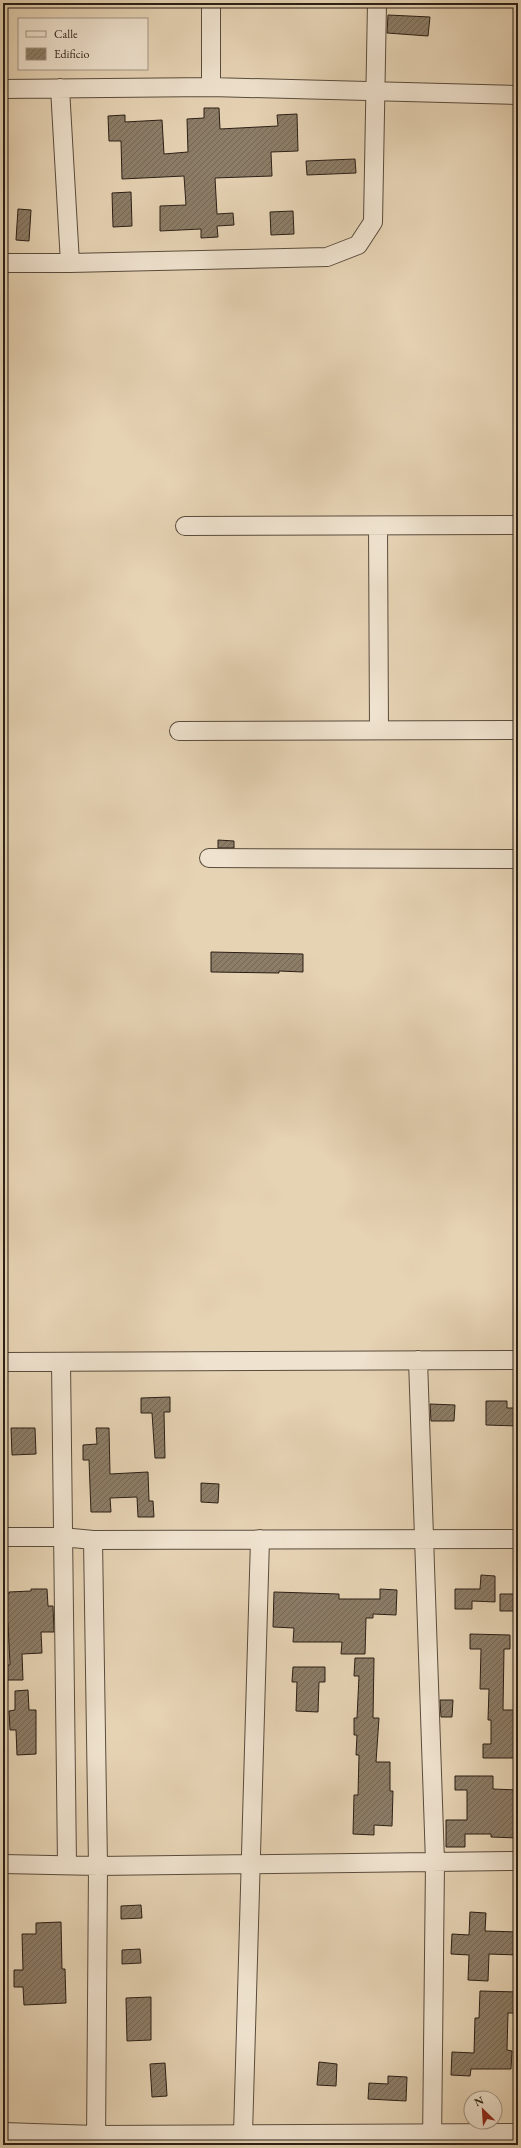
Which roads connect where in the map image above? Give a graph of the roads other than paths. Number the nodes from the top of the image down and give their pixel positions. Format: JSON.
{"nodes":[{"id":1,"x":211,"y":3,"type":"edge"},
{"id":2,"x":377,"y":3,"type":"edge"},
{"id":3,"x":211,"y":87,"type":"junction"},
{"id":4,"x":60,"y":88,"type":"junction"},
{"id":5,"x":3,"y":89,"type":"edge"},
{"id":6,"x":377,"y":91,"type":"junction"},
{"id":7,"x":518,"y":95,"type":"edge"},
{"id":8,"x":3,"y":263,"type":"edge"},
{"id":9,"x":70,"y":263,"type":"junction"},
{"id":10,"x":518,"y":525,"type":"edge"},
{"id":11,"x":184,"y":526,"type":"dead end"},
{"id":12,"x":378,"y":526,"type":"junction"},
{"id":13,"x":379,"y":730,"type":"junction"},
{"id":14,"x":518,"y":730,"type":"edge"},
{"id":15,"x":179,"y":731,"type":"dead end"},
{"id":16,"x":209,"y":858,"type":"dead end"},
{"id":17,"x":518,"y":859,"type":"edge"},
{"id":18,"x":418,"y":1360,"type":"junction"},
{"id":19,"x":518,"y":1360,"type":"edge"},
{"id":20,"x":3,"y":1362,"type":"edge"},
{"id":21,"x":61,"y":1362,"type":"junction"},
{"id":22,"x":3,"y":1537,"type":"edge"},
{"id":23,"x":63,"y":1537,"type":"junction"},
{"id":24,"x":260,"y":1539,"type":"junction"},
{"id":25,"x":424,"y":1539,"type":"junction"},
{"id":26,"x":518,"y":1539,"type":"edge"},
{"id":27,"x":93,"y":1540,"type":"junction"},
{"id":28,"x":518,"y":1861,"type":"edge"},
{"id":29,"x":435,"y":1862,"type":"junction"},
{"id":30,"x":3,"y":1864,"type":"edge"},
{"id":31,"x":250,"y":1864,"type":"junction"},
{"id":32,"x":67,"y":1865,"type":"junction"},
{"id":33,"x":98,"y":1866,"type":"junction"},
{"id":34,"x":3,"y":2132,"type":"edge"},
{"id":35,"x":518,"y":2133,"type":"edge"},
{"id":36,"x":243,"y":2134,"type":"junction"},
{"id":37,"x":432,"y":2139,"type":"edge"},
{"id":38,"x":96,"y":2140,"type":"edge"}],
"edges":[{"from":1,"to":3,"type":"street"},
{"from":2,"to":6,"type":"street"},
{"from":3,"to":4,"type":"street"},
{"from":3,"to":6,"type":"street"},
{"from":4,"to":5,"type":"street"},
{"from":4,"to":9,"type":"street"},
{"from":6,"to":7,"type":"street"},
{"from":6,"to":9,"type":"street"},
{"from":8,"to":9,"type":"street"},
{"from":10,"to":12,"type":"street"},
{"from":11,"to":12,"type":"street"},
{"from":12,"to":13,"type":"street"},
{"from":13,"to":14,"type":"street"},
{"from":13,"to":15,"type":"street"},
{"from":16,"to":17,"type":"street"},
{"from":18,"to":19,"type":"street"},
{"from":18,"to":21,"type":"street"},
{"from":18,"to":25,"type":"street"},
{"from":20,"to":21,"type":"street"},
{"from":21,"to":23,"type":"street"},
{"from":22,"to":23,"type":"street"},
{"from":23,"to":27,"type":"street"},
{"from":23,"to":32,"type":"street"},
{"from":24,"to":25,"type":"street"},
{"from":24,"to":27,"type":"street"},
{"from":24,"to":31,"type":"street"},
{"from":25,"to":26,"type":"street"},
{"from":25,"to":29,"type":"street"},
{"from":27,"to":33,"type":"street"},
{"from":28,"to":29,"type":"street"},
{"from":29,"to":31,"type":"street"},
{"from":29,"to":37,"type":"street"},
{"from":30,"to":32,"type":"street"},
{"from":31,"to":33,"type":"street"},
{"from":31,"to":36,"type":"street"},
{"from":32,"to":33,"type":"street"},
{"from":33,"to":38,"type":"street"},
{"from":34,"to":38,"type":"street"},
{"from":35,"to":37,"type":"street"},
{"from":36,"to":37,"type":"street"},
{"from":36,"to":38,"type":"street"}]}
